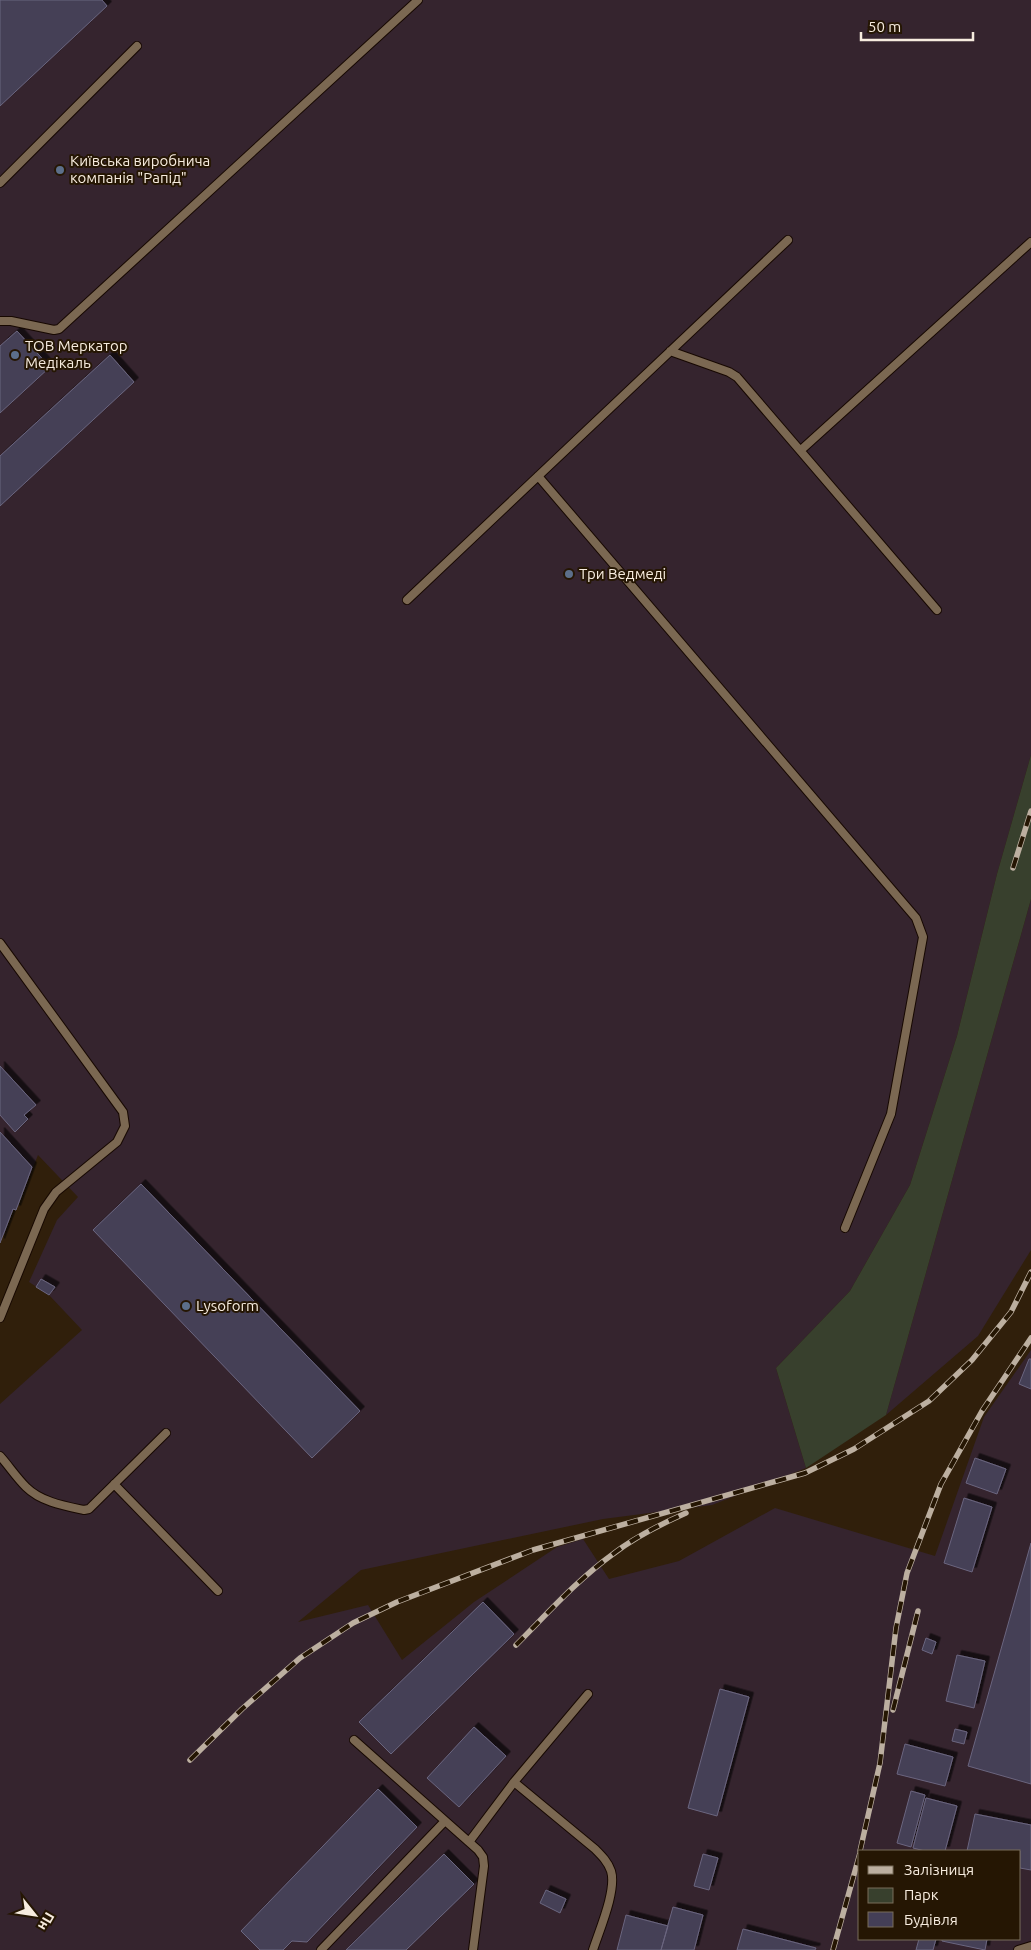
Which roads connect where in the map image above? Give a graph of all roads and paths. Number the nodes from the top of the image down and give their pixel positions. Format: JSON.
{"nodes":[{"id":1,"x":418,"y":0,"type":"edge"},
{"id":2,"x":137,"y":46,"type":"dead end"},
{"id":3,"x":0,"y":183,"type":"edge"},
{"id":4,"x":788,"y":240,"type":"dead end"},
{"id":5,"x":1031,"y":242,"type":"edge"},
{"id":6,"x":0,"y":321,"type":"edge"},
{"id":7,"x":670,"y":352,"type":"junction"},
{"id":8,"x":801,"y":450,"type":"junction"},
{"id":9,"x":538,"y":476,"type":"junction"},
{"id":10,"x":407,"y":600,"type":"dead end"},
{"id":11,"x":937,"y":610,"type":"dead end"},
{"id":12,"x":0,"y":944,"type":"edge"},
{"id":13,"x":845,"y":1228,"type":"dead end"},
{"id":14,"x":0,"y":1318,"type":"edge"},
{"id":15,"x":166,"y":1433,"type":"dead end"},
{"id":16,"x":0,"y":1456,"type":"edge"},
{"id":17,"x":114,"y":1484,"type":"junction"},
{"id":18,"x":218,"y":1591,"type":"dead end"},
{"id":19,"x":588,"y":1694,"type":"dead end"},
{"id":20,"x":354,"y":1740,"type":"dead end"},
{"id":21,"x":514,"y":1782,"type":"junction"},
{"id":22,"x":446,"y":1821,"type":"junction"},
{"id":23,"x":469,"y":1842,"type":"junction"},
{"id":24,"x":1031,"y":1946,"type":"edge"},
{"id":25,"x":321,"y":1950,"type":"edge"},
{"id":26,"x":473,"y":1950,"type":"edge"},
{"id":27,"x":594,"y":1950,"type":"edge"},
{"id":28,"x":1018,"y":1950,"type":"edge"}],
"edges":[{"from":1,"to":6,"type":"lane"},
{"from":2,"to":3,"type":"lane"},
{"from":4,"to":7,"type":"lane"},
{"from":5,"to":8,"type":"lane"},
{"from":7,"to":8,"type":"lane"},
{"from":7,"to":9,"type":"lane"},
{"from":8,"to":11,"type":"lane"},
{"from":9,"to":10,"type":"lane"},
{"from":9,"to":13,"type":"lane"},
{"from":12,"to":14,"type":"lane"},
{"from":15,"to":17,"type":"lane"},
{"from":16,"to":17,"type":"lane"},
{"from":17,"to":18,"type":"lane"},
{"from":19,"to":21,"type":"lane"},
{"from":20,"to":22,"type":"lane"},
{"from":21,"to":23,"type":"lane"},
{"from":21,"to":27,"type":"lane"},
{"from":22,"to":23,"type":"lane"},
{"from":22,"to":25,"type":"lane"},
{"from":23,"to":26,"type":"lane"},
{"from":24,"to":28,"type":"lane"}]}
